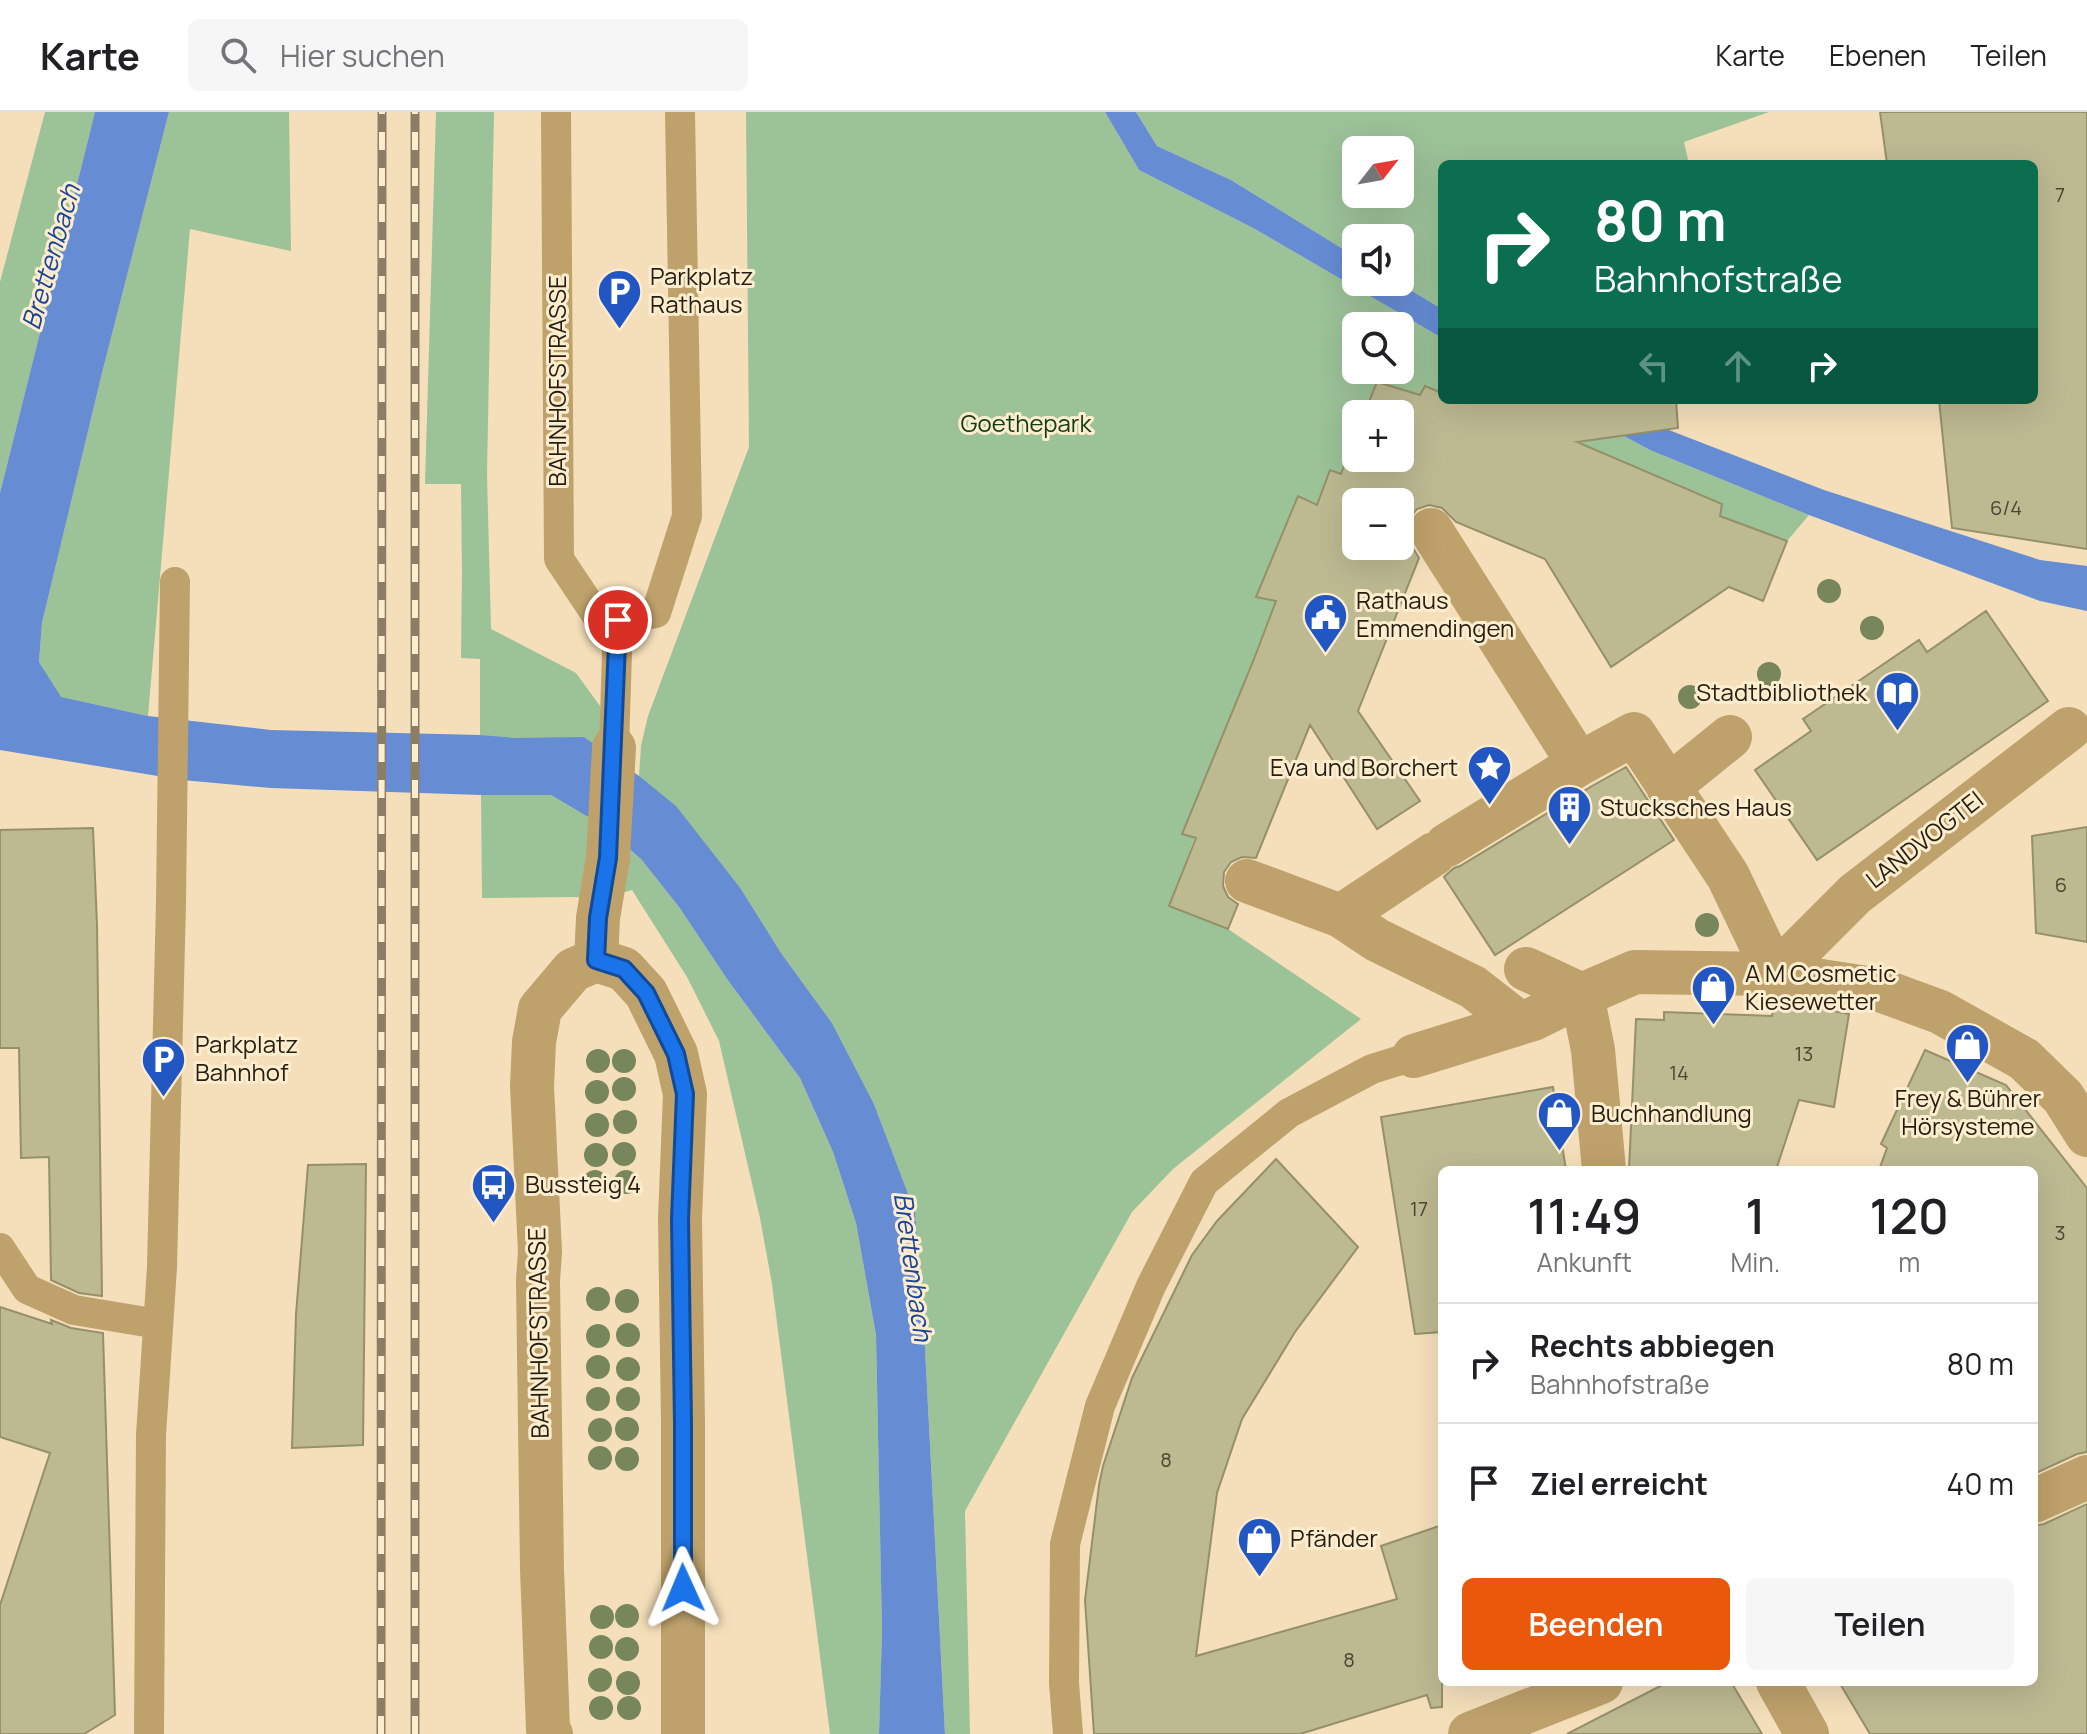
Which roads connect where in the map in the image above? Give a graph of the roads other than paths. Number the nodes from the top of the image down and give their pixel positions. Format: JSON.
{"nodes":[{"id":1,"x":556,"y":112,"type":"edge"},
{"id":2,"x":680,"y":112,"type":"edge"},
{"id":3,"x":1431,"y":530,"type":"dead end"},
{"id":4,"x":175,"y":582,"type":"dead end"},
{"id":5,"x":618,"y":620,"type":"junction"},
{"id":6,"x":2078,"y":724,"type":"edge"},
{"id":7,"x":1730,"y":737,"type":"dead end"},
{"id":8,"x":614,"y":748,"type":"joint"},
{"id":9,"x":1579,"y":764,"type":"junction"},
{"id":10,"x":1668,"y":787,"type":"junction"},
{"id":11,"x":1247,"y":881,"type":"dead end"},
{"id":12,"x":1341,"y":916,"type":"junction"},
{"id":13,"x":596,"y":960,"type":"junction"},
{"id":14,"x":1526,"y":969,"type":"dead end"},
{"id":15,"x":1775,"y":974,"type":"junction"},
{"id":16,"x":1582,"y":995,"type":"junction"},
{"id":17,"x":1519,"y":1023,"type":"junction"},
{"id":18,"x":1414,"y":1056,"type":"joint"},
{"id":19,"x":2087,"y":1135,"type":"edge"},
{"id":20,"x":1604,"y":1166,"type":"edge"},
{"id":21,"x":0,"y":1248,"type":"edge"},
{"id":22,"x":158,"y":1324,"type":"junction"},
{"id":23,"x":2087,"y":1477,"type":"edge"},
{"id":24,"x":2038,"y":1499,"type":"edge"},
{"id":25,"x":1591,"y":1686,"type":"edge"},
{"id":26,"x":1780,"y":1686,"type":"edge"},
{"id":27,"x":149,"y":1734,"type":"edge"},
{"id":28,"x":551,"y":1734,"type":"edge"},
{"id":29,"x":683,"y":1734,"type":"edge"},
{"id":30,"x":1068,"y":1734,"type":"edge"},
{"id":31,"x":1470,"y":1734,"type":"edge"},
{"id":32,"x":1807,"y":1734,"type":"edge"}],
"edges":[{"from":1,"to":5,"type":"lane","name":"BAHNHOFSTRASSE"},
{"from":2,"to":5,"type":"lane"},
{"from":3,"to":9,"type":"street"},
{"from":4,"to":22,"type":"lane"},
{"from":5,"to":8,"type":"lane"},
{"from":6,"to":15,"type":"street","name":"LANDVOGTEI"},
{"from":7,"to":10,"type":"street"},
{"from":8,"to":13,"type":"street"},
{"from":9,"to":10,"type":"street"},
{"from":9,"to":12,"type":"street"},
{"from":10,"to":15,"type":"street"},
{"from":11,"to":12,"type":"street"},
{"from":12,"to":17,"type":"street"},
{"from":13,"to":28,"type":"street","name":"BAHNHOFSTRASSE"},
{"from":13,"to":29,"type":"street"},
{"from":14,"to":16,"type":"street"},
{"from":15,"to":16,"type":"street"},
{"from":15,"to":19,"type":"street"},
{"from":16,"to":17,"type":"street"},
{"from":16,"to":20,"type":"street"},
{"from":17,"to":18,"type":"street"},
{"from":18,"to":30,"type":"lane"},
{"from":21,"to":22,"type":"lane"},
{"from":22,"to":27,"type":"lane"},
{"from":23,"to":24,"type":"street"},
{"from":25,"to":31,"type":"street"},
{"from":26,"to":32,"type":"street"}]}
